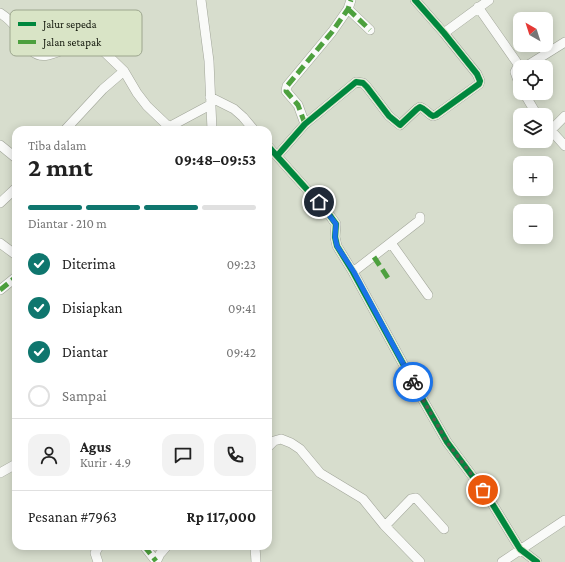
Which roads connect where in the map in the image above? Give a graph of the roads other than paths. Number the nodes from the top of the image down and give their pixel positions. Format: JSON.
{"nodes":[{"id":1,"x":201,"y":0,"type":"edge"},
{"id":2,"x":351,"y":0,"type":"edge"},
{"id":3,"x":415,"y":0,"type":"edge"},
{"id":4,"x":489,"y":0,"type":"edge"},
{"id":5,"x":478,"y":7,"type":"junction"},
{"id":6,"x":348,"y":9,"type":"junction"},
{"id":7,"x":0,"y":13,"type":"edge"},
{"id":8,"x":10,"y":22,"type":"edge"},
{"id":9,"x":370,"y":30,"type":"dead end"},
{"id":10,"x":444,"y":33,"type":"junction"},
{"id":11,"x":565,"y":42,"type":"edge"},
{"id":12,"x":108,"y":56,"type":"edge"},
{"id":13,"x":514,"y":60,"type":"edge"},
{"id":14,"x":536,"y":60,"type":"edge"},
{"id":15,"x":124,"y":71,"type":"junction"},
{"id":16,"x":210,"y":101,"type":"junction"},
{"id":17,"x":565,"y":116,"type":"edge"},
{"id":18,"x":305,"y":124,"type":"junction"},
{"id":19,"x":553,"y":124,"type":"edge"},
{"id":20,"x":69,"y":126,"type":"edge"},
{"id":21,"x":166,"y":126,"type":"edge"},
{"id":22,"x":171,"y":126,"type":"edge"},
{"id":23,"x":212,"y":126,"type":"edge"},
{"id":24,"x":251,"y":126,"type":"edge"},
{"id":25,"x":553,"y":133,"type":"edge"},
{"id":26,"x":0,"y":145,"type":"edge"},
{"id":27,"x":565,"y":146,"type":"edge"},
{"id":28,"x":272,"y":150,"type":"edge"},
{"id":29,"x":12,"y":155,"type":"edge"},
{"id":30,"x":277,"y":156,"type":"junction"},
{"id":31,"x":12,"y":192,"type":"edge"},
{"id":32,"x":0,"y":203,"type":"edge"},
{"id":33,"x":420,"y":217,"type":"dead end"},
{"id":34,"x":0,"y":243,"type":"edge"},
{"id":35,"x":391,"y":243,"type":"junction"},
{"id":36,"x":12,"y":252,"type":"edge"},
{"id":37,"x":354,"y":272,"type":"junction"},
{"id":38,"x":12,"y":280,"type":"edge"},
{"id":39,"x":0,"y":290,"type":"edge"},
{"id":40,"x":428,"y":295,"type":"dead end"},
{"id":41,"x":272,"y":443,"type":"edge"},
{"id":42,"x":12,"y":466,"type":"edge"},
{"id":43,"x":0,"y":473,"type":"edge"},
{"id":44,"x":565,"y":520,"type":"edge"},
{"id":45,"x":385,"y":526,"type":"junction"},
{"id":46,"x":444,"y":529,"type":"dead end"},
{"id":47,"x":520,"y":549,"type":"junction"},
{"id":48,"x":97,"y":550,"type":"edge"},
{"id":49,"x":147,"y":550,"type":"edge"},
{"id":50,"x":164,"y":550,"type":"edge"},
{"id":51,"x":255,"y":550,"type":"edge"},
{"id":52,"x":98,"y":562,"type":"edge"},
{"id":53,"x":156,"y":562,"type":"edge"},
{"id":54,"x":256,"y":562,"type":"edge"},
{"id":55,"x":420,"y":562,"type":"edge"},
{"id":56,"x":502,"y":562,"type":"edge"},
{"id":57,"x":537,"y":562,"type":"edge"}],
"edges":[{"from":1,"to":16,"type":"street"},
{"from":2,"to":6,"type":"street"},
{"from":3,"to":10,"type":"street"},
{"from":4,"to":5,"type":"street"},
{"from":5,"to":10,"type":"street"},
{"from":5,"to":13,"type":"street"},
{"from":6,"to":9,"type":"street"},
{"from":6,"to":18,"type":"street"},
{"from":7,"to":8,"type":"street"},
{"from":10,"to":18,"type":"street"},
{"from":11,"to":14,"type":"street"},
{"from":12,"to":15,"type":"street"},
{"from":15,"to":20,"type":"street"},
{"from":15,"to":21,"type":"street"},
{"from":16,"to":22,"type":"street"},
{"from":16,"to":23,"type":"street"},
{"from":16,"to":24,"type":"street"},
{"from":17,"to":19,"type":"street"},
{"from":18,"to":30,"type":"street"},
{"from":25,"to":27,"type":"street"},
{"from":26,"to":29,"type":"street"},
{"from":28,"to":30,"type":"street"},
{"from":30,"to":37,"type":"street"},
{"from":31,"to":32,"type":"street"},
{"from":33,"to":35,"type":"street"},
{"from":34,"to":36,"type":"street"},
{"from":35,"to":37,"type":"street"},
{"from":35,"to":40,"type":"street"},
{"from":37,"to":47,"type":"street"},
{"from":38,"to":39,"type":"street"},
{"from":41,"to":45,"type":"street"},
{"from":42,"to":43,"type":"street"},
{"from":44,"to":47,"type":"street"},
{"from":45,"to":46,"type":"street"},
{"from":45,"to":55,"type":"street"},
{"from":47,"to":56,"type":"street"},
{"from":47,"to":57,"type":"street"},
{"from":48,"to":52,"type":"street"},
{"from":49,"to":53,"type":"street"},
{"from":50,"to":53,"type":"street"},
{"from":51,"to":54,"type":"street"}]}
